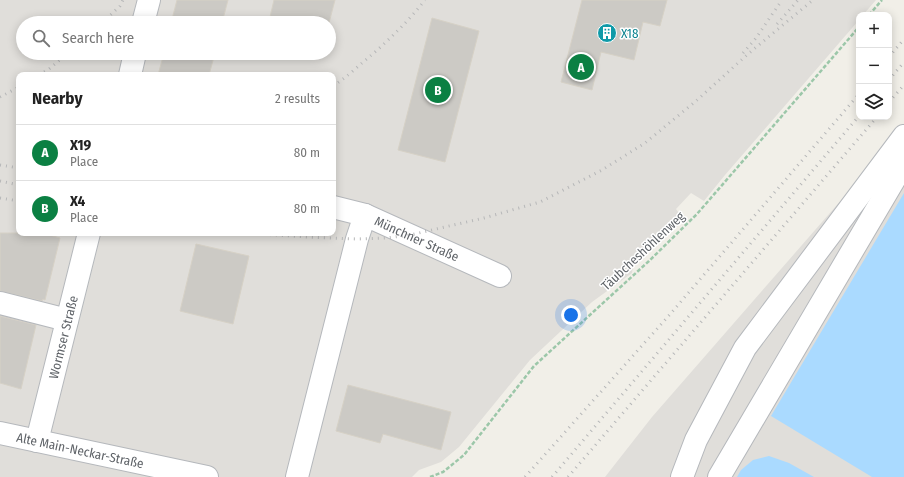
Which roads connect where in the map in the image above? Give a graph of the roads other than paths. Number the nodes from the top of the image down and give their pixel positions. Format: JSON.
{"nodes":[{"id":1,"x":149,"y":0,"type":"edge"},
{"id":2,"x":145,"y":16,"type":"edge"},
{"id":3,"x":133,"y":60,"type":"edge"},
{"id":4,"x":131,"y":72,"type":"edge"},
{"id":5,"x":904,"y":136,"type":"edge"},
{"id":6,"x":904,"y":163,"type":"edge"},
{"id":7,"x":336,"y":208,"type":"edge"},
{"id":8,"x":365,"y":215,"type":"junction"},
{"id":9,"x":88,"y":236,"type":"edge"},
{"id":10,"x":500,"y":276,"type":"dead end"},
{"id":11,"x":0,"y":303,"type":"edge"},
{"id":12,"x":67,"y":320,"type":"junction"},
{"id":13,"x":0,"y":433,"type":"edge"},
{"id":14,"x":36,"y":441,"type":"junction"},
{"id":15,"x":207,"y":477,"type":"edge"},
{"id":16,"x":297,"y":477,"type":"edge"},
{"id":17,"x":682,"y":477,"type":"edge"},
{"id":18,"x":719,"y":477,"type":"edge"}],
"edges":[{"from":1,"to":2,"type":"lane"},
{"from":3,"to":4,"type":"lane"},
{"from":5,"to":17,"type":"lane"},
{"from":6,"to":18,"type":"lane"},
{"from":7,"to":8,"type":"lane","name":"Münchner Straße"},
{"from":8,"to":10,"type":"lane","name":"Münchner Straße"},
{"from":8,"to":16,"type":"lane"},
{"from":9,"to":12,"type":"lane","name":"Wormser Straße"},
{"from":11,"to":12,"type":"lane"},
{"from":12,"to":14,"type":"lane","name":"Wormser Straße"},
{"from":13,"to":14,"type":"lane","name":"Alte Main-Neckar-Straße"},
{"from":14,"to":15,"type":"lane","name":"Alte Main-Neckar-Straße"}]}
